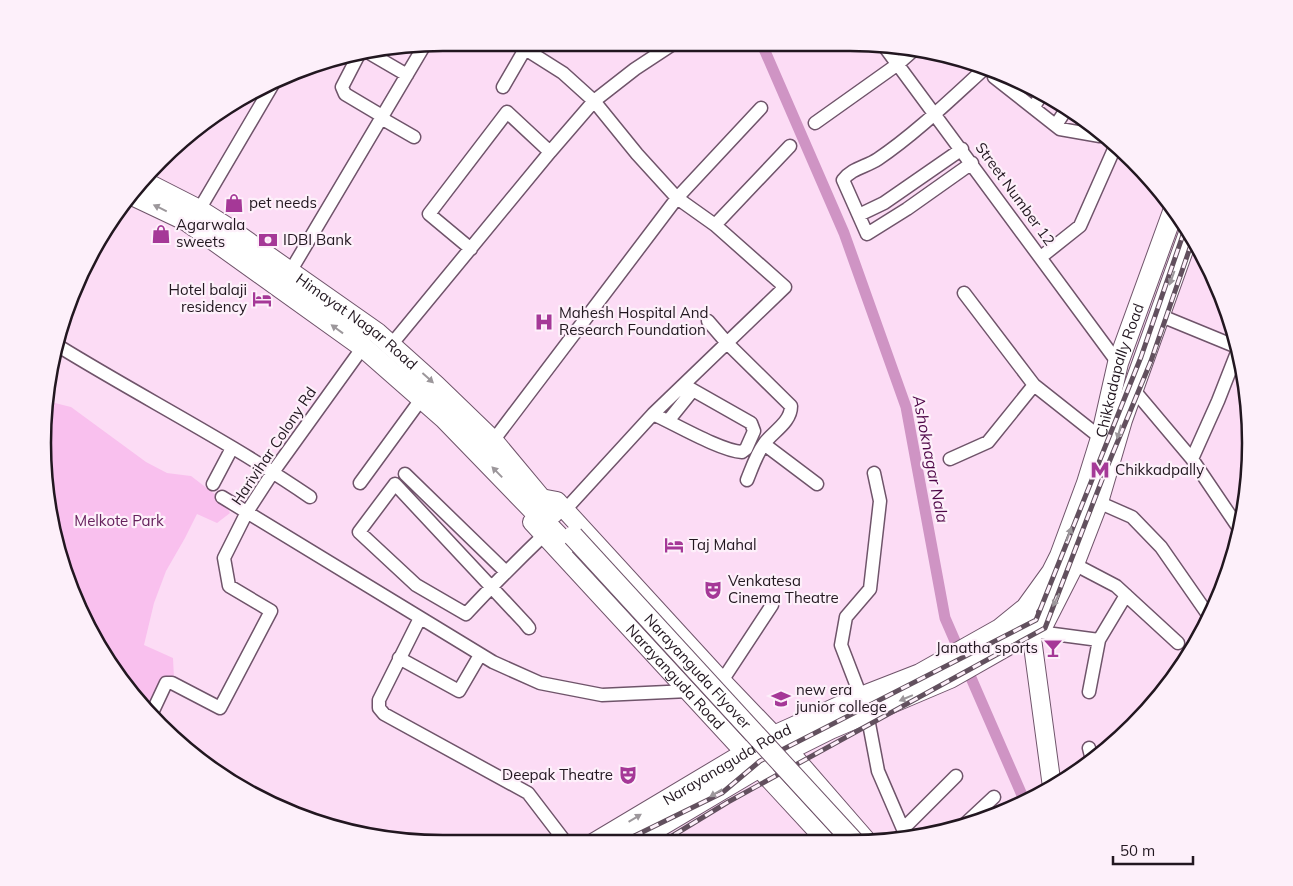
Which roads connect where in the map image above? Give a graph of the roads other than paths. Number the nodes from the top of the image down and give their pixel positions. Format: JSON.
{"nodes":[{"id":1,"x":518,"y":51,"type":"edge"},
{"id":2,"x":528,"y":51,"type":"edge"},
{"id":3,"x":662,"y":51,"type":"edge"},
{"id":4,"x":421,"y":52,"type":"edge"},
{"id":5,"x":890,"y":54,"type":"edge"},
{"id":6,"x":907,"y":56,"type":"edge"},
{"id":7,"x":377,"y":57,"type":"edge"},
{"id":8,"x":355,"y":62,"type":"edge"},
{"id":9,"x":898,"y":64,"type":"junction"},
{"id":10,"x":979,"y":73,"type":"edge"},
{"id":11,"x":407,"y":75,"type":"junction"},
{"id":12,"x":504,"y":86,"type":"dead end"},
{"id":13,"x":1016,"y":89,"type":"edge"},
{"id":14,"x":267,"y":93,"type":"edge"},
{"id":15,"x":1038,"y":100,"type":"edge"},
{"id":16,"x":594,"y":101,"type":"junction"},
{"id":17,"x":761,"y":108,"type":"dead end"},
{"id":18,"x":1033,"y":108,"type":"junction"},
{"id":19,"x":935,"y":114,"type":"junction"},
{"id":20,"x":1062,"y":114,"type":"edge"},
{"id":21,"x":381,"y":117,"type":"junction"},
{"id":22,"x":815,"y":123,"type":"dead end"},
{"id":23,"x":1056,"y":126,"type":"junction"},
{"id":24,"x":1091,"y":134,"type":"edge"},
{"id":25,"x":414,"y":137,"type":"dead end"},
{"id":26,"x":790,"y":146,"type":"dead end"},
{"id":27,"x":962,"y":150,"type":"junction"},
{"id":28,"x":550,"y":152,"type":"junction"},
{"id":29,"x":1113,"y":152,"type":"edge"},
{"id":30,"x":972,"y":163,"type":"junction"},
{"id":31,"x":149,"y":184,"type":"edge"},
{"id":32,"x":138,"y":198,"type":"edge"},
{"id":33,"x":677,"y":198,"type":"junction"},
{"id":34,"x":198,"y":210,"type":"junction"},
{"id":35,"x":859,"y":215,"type":"junction"},
{"id":36,"x":1171,"y":218,"type":"edge"},
{"id":37,"x":715,"y":225,"type":"junction"},
{"id":38,"x":1186,"y":243,"type":"edge"},
{"id":39,"x":471,"y":249,"type":"junction"},
{"id":40,"x":1041,"y":257,"type":"junction"},
{"id":41,"x":290,"y":272,"type":"junction"},
{"id":42,"x":964,"y":293,"type":"dead end"},
{"id":43,"x":1159,"y":315,"type":"junction"},
{"id":44,"x":708,"y":321,"type":"dead end"},
{"id":45,"x":1228,"y":342,"type":"edge"},
{"id":46,"x":727,"y":343,"type":"junction"},
{"id":47,"x":391,"y":345,"type":"junction"},
{"id":48,"x":363,"y":347,"type":"junction"},
{"id":49,"x":63,"y":349,"type":"edge"},
{"id":50,"x":1232,"y":358,"type":"edge"},
{"id":51,"x":1118,"y":363,"type":"junction"},
{"id":52,"x":1034,"y":385,"type":"junction"},
{"id":53,"x":689,"y":387,"type":"junction"},
{"id":54,"x":1133,"y":389,"type":"junction"},
{"id":55,"x":422,"y":398,"type":"junction"},
{"id":56,"x":653,"y":414,"type":"junction"},
{"id":57,"x":668,"y":421,"type":"junction"},
{"id":58,"x":1102,"y":438,"type":"junction"},
{"id":59,"x":492,"y":441,"type":"junction"},
{"id":60,"x":764,"y":444,"type":"junction"},
{"id":61,"x":232,"y":448,"type":"junction"},
{"id":62,"x":950,"y":459,"type":"dead end"},
{"id":63,"x":1192,"y":460,"type":"junction"},
{"id":64,"x":273,"y":472,"type":"junction"},
{"id":65,"x":874,"y":473,"type":"dead end"},
{"id":66,"x":406,"y":474,"type":"dead end"},
{"id":67,"x":747,"y":480,"type":"dead end"},
{"id":68,"x":360,"y":482,"type":"dead end"},
{"id":69,"x":214,"y":484,"type":"dead end"},
{"id":70,"x":817,"y":484,"type":"dead end"},
{"id":71,"x":310,"y":497,"type":"dead end"},
{"id":72,"x":222,"y":498,"type":"dead end"},
{"id":73,"x":1098,"y":502,"type":"junction"},
{"id":74,"x":536,"y":503,"type":"junction"},
{"id":75,"x":565,"y":510,"type":"junction"},
{"id":76,"x":247,"y":512,"type":"junction"},
{"id":77,"x":1234,"y":521,"type":"edge"},
{"id":78,"x":544,"y":535,"type":"junction"},
{"id":79,"x":569,"y":540,"type":"junction"},
{"id":80,"x":1074,"y":564,"type":"junction"},
{"id":81,"x":506,"y":572,"type":"junction"},
{"id":82,"x":491,"y":587,"type":"junction"},
{"id":83,"x":1126,"y":595,"type":"junction"},
{"id":84,"x":772,"y":605,"type":"dead end"},
{"id":85,"x":1026,"y":608,"type":"junction"},
{"id":86,"x":1204,"y":609,"type":"edge"},
{"id":87,"x":420,"y":618,"type":"junction"},
{"id":88,"x":529,"y":628,"type":"dead end"},
{"id":89,"x":1000,"y":629,"type":"joint"},
{"id":90,"x":1031,"y":631,"type":"junction"},
{"id":91,"x":1099,"y":640,"type":"junction"},
{"id":92,"x":1178,"y":643,"type":"dead end"},
{"id":93,"x":480,"y":655,"type":"junction"},
{"id":94,"x":399,"y":658,"type":"junction"},
{"id":95,"x":722,"y":681,"type":"junction"},
{"id":96,"x":689,"y":691,"type":"junction"},
{"id":97,"x":1089,"y":692,"type":"dead end"},
{"id":98,"x":864,"y":705,"type":"junction"},
{"id":99,"x":154,"y":707,"type":"edge"},
{"id":100,"x":774,"y":736,"type":"junction"},
{"id":101,"x":788,"y":750,"type":"junction"},
{"id":102,"x":744,"y":753,"type":"junction"},
{"id":103,"x":758,"y":768,"type":"junction"},
{"id":104,"x":956,"y":776,"type":"dead end"},
{"id":105,"x":1051,"y":779,"type":"edge"},
{"id":106,"x":994,"y":797,"type":"dead end"},
{"id":107,"x":976,"y":814,"type":"edge"},
{"id":108,"x":911,"y":829,"type":"edge"},
{"id":109,"x":907,"y":830,"type":"edge"},
{"id":110,"x":560,"y":835,"type":"edge"},
{"id":111,"x":608,"y":835,"type":"edge"},
{"id":112,"x":649,"y":835,"type":"edge"},
{"id":113,"x":820,"y":835,"type":"edge"},
{"id":114,"x":833,"y":835,"type":"edge"},
{"id":115,"x":847,"y":835,"type":"edge"},
{"id":116,"x":862,"y":835,"type":"edge"}],
"edges":[{"from":1,"to":12,"type":"street"},
{"from":2,"to":16,"type":"street"},
{"from":3,"to":16,"type":"street"},
{"from":4,"to":11,"type":"street"},
{"from":5,"to":9,"type":"street","name":"Street Number 12"},
{"from":6,"to":9,"type":"street"},
{"from":7,"to":11,"type":"street"},
{"from":8,"to":21,"type":"street"},
{"from":9,"to":19,"type":"street","name":"Street Number 12"},
{"from":9,"to":22,"type":"street"},
{"from":10,"to":19,"type":"street"},
{"from":11,"to":21,"type":"street"},
{"from":13,"to":18,"type":"street"},
{"from":14,"to":34,"type":"street"},
{"from":15,"to":18,"type":"street"},
{"from":16,"to":28,"type":"street"},
{"from":16,"to":33,"type":"street"},
{"from":17,"to":33,"type":"street"},
{"from":18,"to":23,"type":"street"},
{"from":19,"to":27,"type":"street","name":"Street Number 12"},
{"from":19,"to":35,"type":"street"},
{"from":20,"to":23,"type":"street"},
{"from":21,"to":25,"type":"street"},
{"from":21,"to":41,"type":"street"},
{"from":23,"to":24,"type":"street"},
{"from":26,"to":37,"type":"street"},
{"from":27,"to":30,"type":"street","name":"Street Number 12"},
{"from":27,"to":35,"type":"street"},
{"from":28,"to":39,"type":"street"},
{"from":28,"to":39,"type":"street"},
{"from":29,"to":40,"type":"street"},
{"from":30,"to":35,"type":"street"},
{"from":30,"to":40,"type":"street","name":"Street Number 12"},
{"from":31,"to":34,"type":"main road","name":"Himayat Nagar Road"},
{"from":48,"to":32,"type":"main road","name":"Himayat Nagar Road","one_way":true},
{"from":33,"to":37,"type":"street"},
{"from":33,"to":59,"type":"street"},
{"from":34,"to":41,"type":"main road","name":"Himayat Nagar Road"},
{"from":36,"to":51,"type":"main road","name":"Chikkadapally Road"},
{"from":37,"to":46,"type":"street"},
{"from":38,"to":43,"type":"main road","name":"Chikkadapally Road","one_way":true},
{"from":39,"to":47,"type":"street"},
{"from":40,"to":51,"type":"street","name":"Street Number 12"},
{"from":41,"to":47,"type":"main road","name":"Himayat Nagar Road"},
{"from":42,"to":52,"type":"street"},
{"from":43,"to":45,"type":"street"},
{"from":43,"to":54,"type":"main road","name":"Chikkadapally Road"},
{"from":44,"to":46,"type":"street"},
{"from":46,"to":53,"type":"street"},
{"from":46,"to":60,"type":"street"},
{"from":47,"to":59,"type":"main road","name":"Himayat Nagar Road","one_way":true},
{"from":48,"to":55,"type":"main road","name":"Himayat Nagar Road"},
{"from":48,"to":64,"type":"street","name":"Harivihar Colony Rd"},
{"from":49,"to":61,"type":"street"},
{"from":50,"to":63,"type":"street"},
{"from":51,"to":58,"type":"main road","name":"Chikkadapally Road"},
{"from":52,"to":58,"type":"street"},
{"from":52,"to":62,"type":"street"},
{"from":53,"to":56,"type":"street"},
{"from":53,"to":57,"type":"street"},
{"from":53,"to":57,"type":"street"},
{"from":54,"to":63,"type":"street"},
{"from":54,"to":73,"type":"main road","name":"Chikkadapally Road","one_way":true},
{"from":55,"to":68,"type":"street"},
{"from":74,"to":55,"type":"main road","name":"Himayat Nagar Road","one_way":true},
{"from":56,"to":57,"type":"street"},
{"from":56,"to":75,"type":"street"},
{"from":85,"to":58,"type":"main road","name":"Chikkadapally Road","one_way":true},
{"from":59,"to":74,"type":"main road","name":"Himayat Nagar Road"},
{"from":60,"to":67,"type":"street"},
{"from":60,"to":70,"type":"street"},
{"from":61,"to":64,"type":"street"},
{"from":61,"to":69,"type":"street"},
{"from":63,"to":77,"type":"street"},
{"from":64,"to":71,"type":"street"},
{"from":64,"to":76,"type":"street","name":"Harivihar Colony Rd"},
{"from":65,"to":98,"type":"street"},
{"from":66,"to":81,"type":"street"},
{"from":72,"to":76,"type":"street"},
{"from":73,"to":80,"type":"main road","name":"Chikkadapally Road"},
{"from":73,"to":86,"type":"street"},
{"from":74,"to":75,"type":"street"},
{"from":74,"to":78,"type":"street","name":"Narayanguda Road"},
{"from":74,"to":79,"type":"main road","name":"Narayanguda Flyover"},
{"from":75,"to":95,"type":"street"},
{"from":76,"to":87,"type":"street"},
{"from":76,"to":99,"type":"street","name":"Harivihar Colony Rd"},
{"from":78,"to":81,"type":"street"},
{"from":78,"to":96,"type":"street","name":"Narayanguda Road"},
{"from":79,"to":114,"type":"main road","name":"Narayanguda Flyover"},
{"from":79,"to":115,"type":"main road","name":"Narayanguda Flyover","bridge":true},
{"from":80,"to":83,"type":"street"},
{"from":80,"to":90,"type":"main road","name":"Chikkadapally Road","one_way":true},
{"from":81,"to":82,"type":"street"},
{"from":82,"to":82,"type":"street"},
{"from":82,"to":88,"type":"street"},
{"from":83,"to":91,"type":"street"},
{"from":83,"to":92,"type":"street"},
{"from":84,"to":95,"type":"street"},
{"from":85,"to":89,"type":"main road","name":"Chikkadapally Road"},
{"from":85,"to":90,"type":"street"},
{"from":87,"to":93,"type":"street"},
{"from":87,"to":94,"type":"street"},
{"from":89,"to":98,"type":"main road","name":"Narayanaguda Road"},
{"from":90,"to":91,"type":"street"},
{"from":90,"to":98,"type":"main road","name":"Narayanaguda Road","one_way":true},
{"from":90,"to":105,"type":"street"},
{"from":91,"to":97,"type":"street"},
{"from":93,"to":94,"type":"street"},
{"from":93,"to":96,"type":"street"},
{"from":94,"to":110,"type":"street"},
{"from":95,"to":100,"type":"street"},
{"from":96,"to":102,"type":"street","name":"Narayanguda Road"},
{"from":98,"to":100,"type":"main road","name":"Narayanaguda Road"},
{"from":98,"to":101,"type":"main road","name":"Narayanaguda Road"},
{"from":98,"to":109,"type":"street"},
{"from":100,"to":101,"type":"street"},
{"from":100,"to":102,"type":"main road","name":"Narayanaguda Road"},
{"from":101,"to":103,"type":"main road","name":"Narayanaguda Road"},
{"from":101,"to":116,"type":"street"},
{"from":102,"to":103,"type":"street","name":"Narayanguda Road"},
{"from":111,"to":102,"type":"main road","name":"Narayanaguda Road","one_way":true},
{"from":103,"to":112,"type":"main road","name":"Narayanaguda Road","one_way":true},
{"from":103,"to":113,"type":"street","name":"Narayanguda Road"},
{"from":104,"to":108,"type":"street"},
{"from":106,"to":107,"type":"street"}]}
